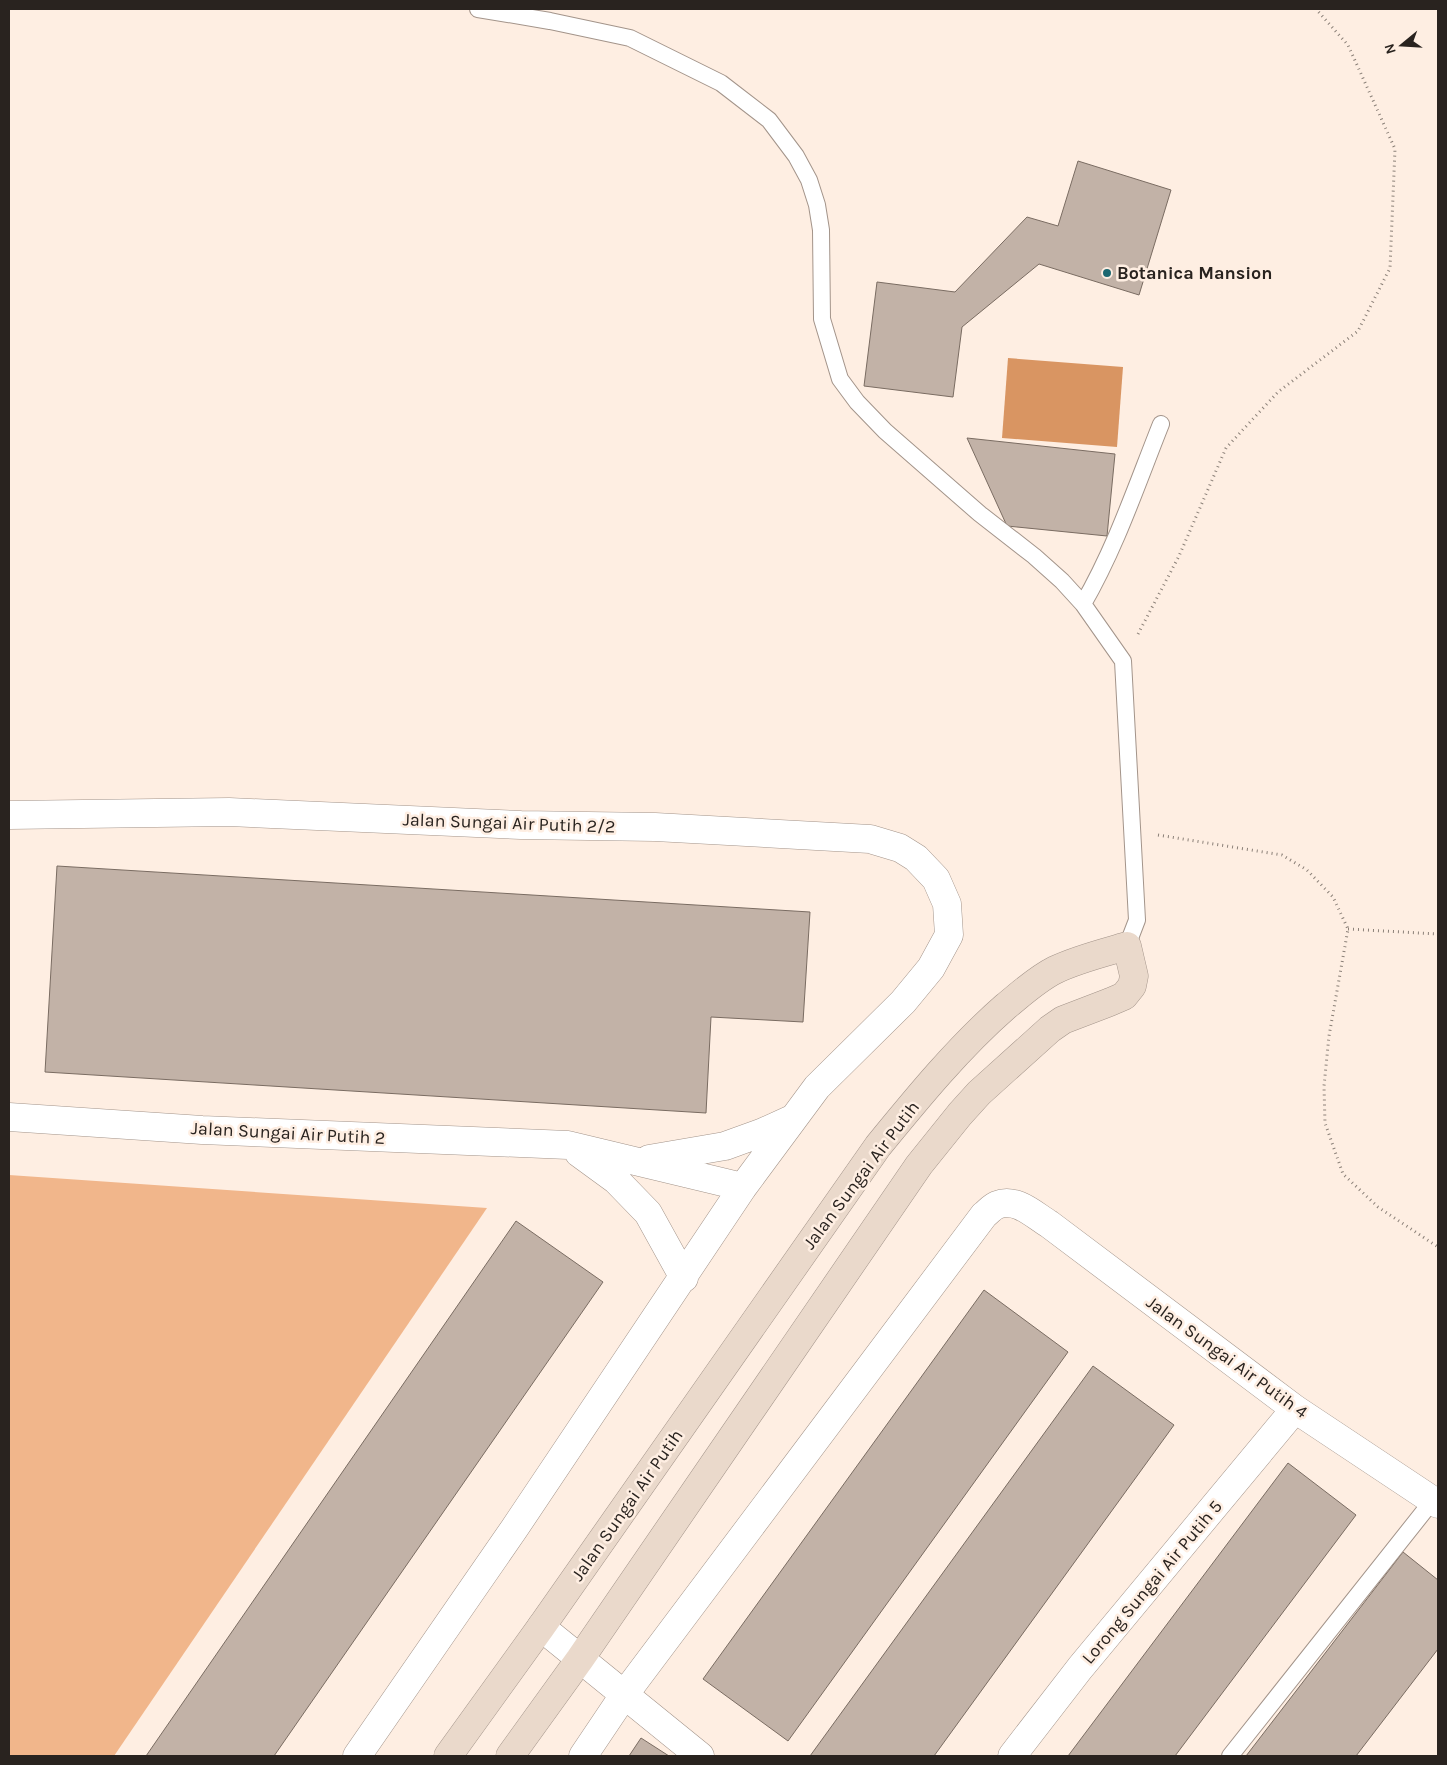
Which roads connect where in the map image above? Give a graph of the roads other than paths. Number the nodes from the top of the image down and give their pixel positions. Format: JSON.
{"nodes":[{"id":1,"x":478,"y":9,"type":"edge"},
{"id":2,"x":1161,"y":424,"type":"dead end"},
{"id":3,"x":1083,"y":604,"type":"junction"},
{"id":4,"x":9,"y":816,"type":"edge"},
{"id":5,"x":1127,"y":946,"type":"junction"},
{"id":6,"x":9,"y":1117,"type":"edge"},
{"id":7,"x":794,"y":1118,"type":"junction"},
{"id":8,"x":568,"y":1145,"type":"junction"},
{"id":9,"x":635,"y":1161,"type":"junction"},
{"id":10,"x":743,"y":1187,"type":"junction"},
{"id":11,"x":684,"y":1278,"type":"junction"},
{"id":12,"x":1295,"y":1409,"type":"junction"},
{"id":13,"x":1436,"y":1502,"type":"edge"},
{"id":14,"x":541,"y":1627,"type":"junction"},
{"id":15,"x":580,"y":1659,"type":"junction"},
{"id":16,"x":624,"y":1695,"type":"junction"},
{"id":17,"x":357,"y":1756,"type":"edge"},
{"id":18,"x":448,"y":1756,"type":"edge"},
{"id":19,"x":510,"y":1756,"type":"edge"},
{"id":20,"x":583,"y":1756,"type":"edge"},
{"id":21,"x":700,"y":1756,"type":"edge"},
{"id":22,"x":1012,"y":1756,"type":"edge"},
{"id":23,"x":1230,"y":1756,"type":"edge"}],
"edges":[{"from":1,"to":3,"type":"lane"},
{"from":2,"to":3,"type":"lane"},
{"from":3,"to":5,"type":"lane"},
{"from":4,"to":7,"type":"street","name":"Jalan Sungai Air Putih 2/2"},
{"from":5,"to":14,"type":"street","name":"Jalan Sungai Air Putih"},
{"from":5,"to":15,"type":"street"},
{"from":6,"to":8,"type":"street","name":"Jalan Sungai Air Putih 2"},
{"from":7,"to":9,"type":"street"},
{"from":7,"to":10,"type":"street"},
{"from":8,"to":9,"type":"street","name":"Jalan Sungai Air Putih 2"},
{"from":8,"to":11,"type":"street"},
{"from":9,"to":10,"type":"street","name":"Jalan Sungai Air Putih 2"},
{"from":10,"to":11,"type":"street"},
{"from":11,"to":17,"type":"street"},
{"from":12,"to":13,"type":"street","name":"Jalan Sungai Air Putih 4"},
{"from":12,"to":16,"type":"street","name":"Jalan Sungai Air Putih 4"},
{"from":12,"to":22,"type":"street","name":"Lorong Sungai Air Putih 5"},
{"from":13,"to":23,"type":"lane"},
{"from":14,"to":15,"type":"street"},
{"from":14,"to":18,"type":"street","name":"Jalan Sungai Air Putih"},
{"from":15,"to":16,"type":"street"},
{"from":15,"to":19,"type":"street"},
{"from":16,"to":20,"type":"street"},
{"from":16,"to":21,"type":"street"}]}
